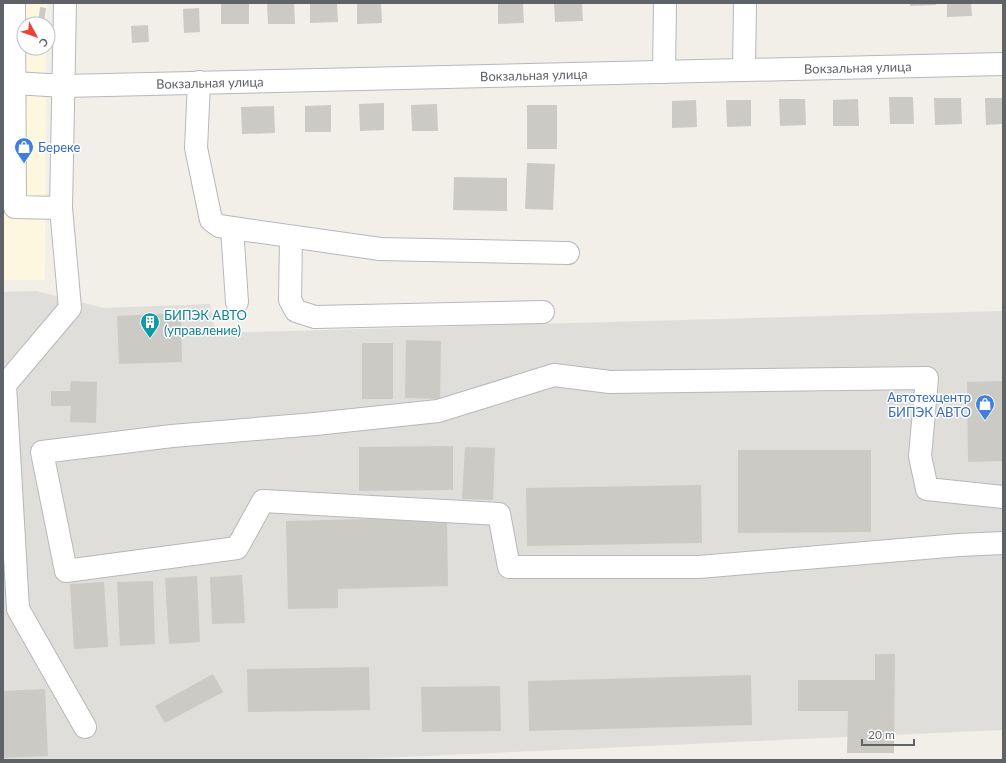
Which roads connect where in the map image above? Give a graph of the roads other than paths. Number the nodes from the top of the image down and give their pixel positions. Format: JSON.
{"nodes":[{"id":1,"x":14,"y":3,"type":"edge"},
{"id":2,"x":65,"y":3,"type":"edge"},
{"id":3,"x":745,"y":3,"type":"edge"},
{"id":4,"x":665,"y":4,"type":"dead end"},
{"id":5,"x":1003,"y":64,"type":"edge"},
{"id":6,"x":744,"y":70,"type":"junction"},
{"id":7,"x":664,"y":72,"type":"junction"},
{"id":8,"x":199,"y":82,"type":"junction"},
{"id":9,"x":14,"y":83,"type":"junction"},
{"id":10,"x":64,"y":86,"type":"junction"},
{"id":11,"x":61,"y":208,"type":"junction"},
{"id":12,"x":232,"y":228,"type":"junction"},
{"id":13,"x":292,"y":236,"type":"junction"},
{"id":14,"x":568,"y":253,"type":"dead end"},
{"id":15,"x":237,"y":302,"type":"dead end"},
{"id":16,"x":543,"y":312,"type":"dead end"},
{"id":17,"x":1003,"y":497,"type":"edge"},
{"id":18,"x":1003,"y":543,"type":"edge"},
{"id":19,"x":85,"y":727,"type":"dead end"}],
"edges":[{"from":1,"to":9,"type":"street"},
{"from":2,"to":10,"type":"street"},
{"from":3,"to":6,"type":"street"},
{"from":4,"to":7,"type":"street"},
{"from":5,"to":6,"type":"street","name":"Вокзальная улица"},
{"from":6,"to":7,"type":"street","name":"Вокзальная улица"},
{"from":7,"to":8,"type":"street","name":"Вокзальная улица"},
{"from":8,"to":10,"type":"street","name":"Вокзальная улица"},
{"from":8,"to":12,"type":"street"},
{"from":9,"to":10,"type":"street","name":"Вокзальная улица"},
{"from":9,"to":11,"type":"street"},
{"from":10,"to":11,"type":"street"},
{"from":11,"to":19,"type":"street"},
{"from":12,"to":13,"type":"street"},
{"from":12,"to":15,"type":"street"},
{"from":13,"to":14,"type":"street"},
{"from":13,"to":16,"type":"street"},
{"from":17,"to":18,"type":"street"}]}
